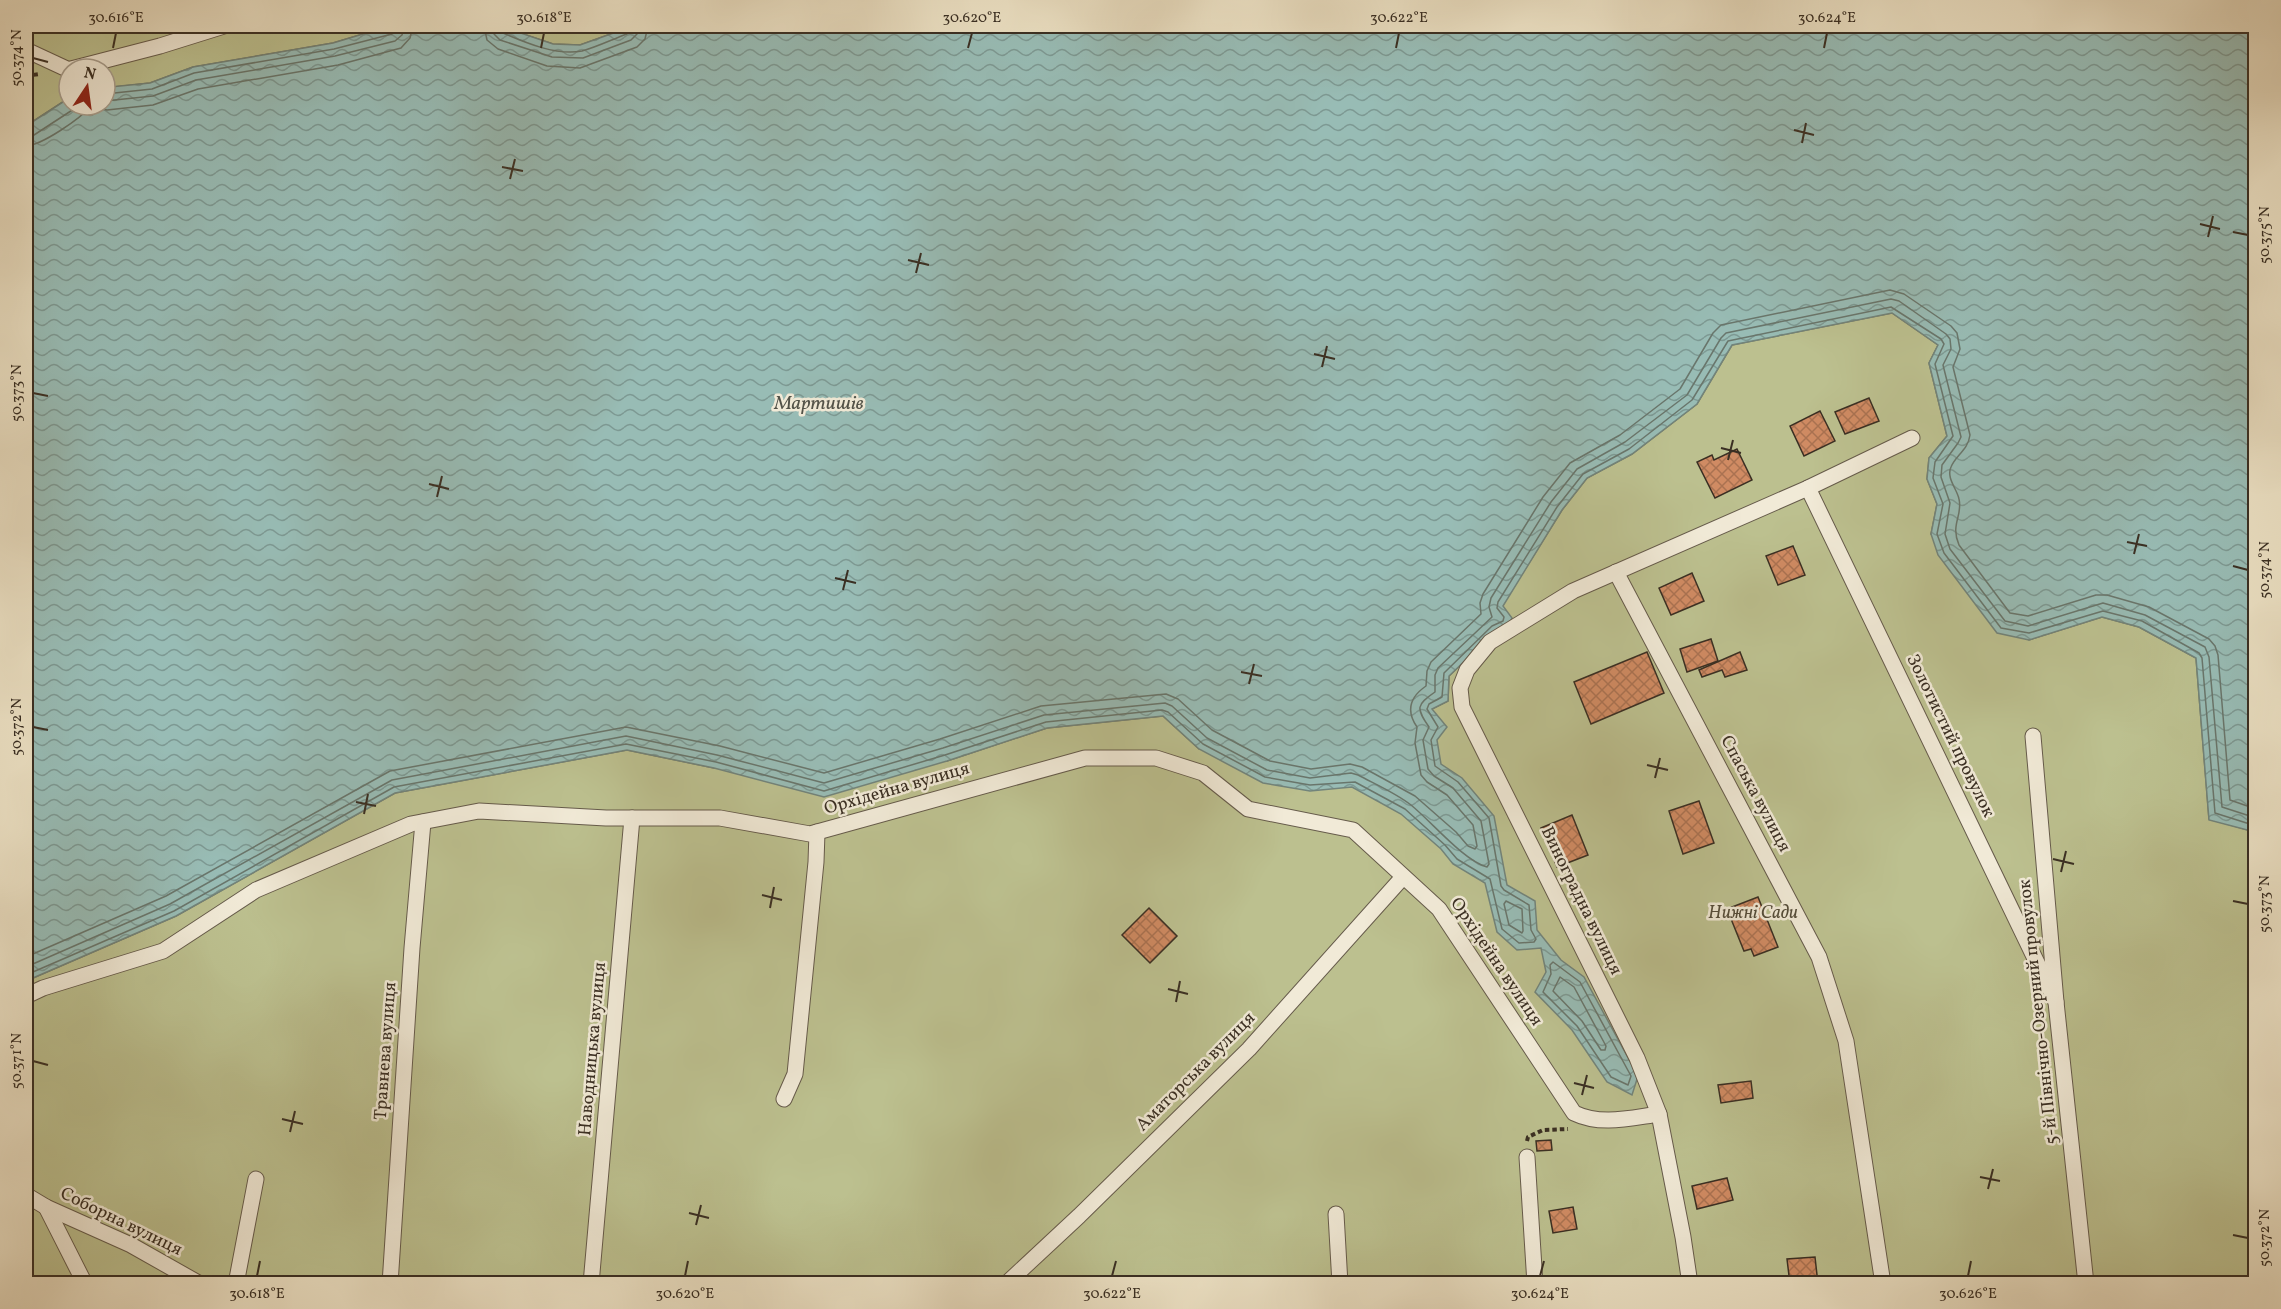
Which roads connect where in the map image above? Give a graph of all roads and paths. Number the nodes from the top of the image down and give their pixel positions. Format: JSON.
{"nodes":[{"id":1,"x":224,"y":26,"type":"edge"},
{"id":2,"x":26,"y":50,"type":"edge"},
{"id":3,"x":117,"y":57,"type":"edge"},
{"id":4,"x":57,"y":63,"type":"edge"},
{"id":5,"x":1911,"y":438,"type":"dead end"},
{"id":6,"x":1808,"y":488,"type":"junction"},
{"id":7,"x":1616,"y":572,"type":"junction"},
{"id":8,"x":2033,"y":736,"type":"dead end"},
{"id":9,"x":632,"y":818,"type":"junction"},
{"id":10,"x":423,"y":822,"type":"junction"},
{"id":11,"x":817,"y":832,"type":"junction"},
{"id":12,"x":1403,"y":877,"type":"junction"},
{"id":13,"x":26,"y":996,"type":"edge"},
{"id":14,"x":2056,"y":1002,"type":"junction"},
{"id":15,"x":783,"y":1099,"type":"dead end"},
{"id":16,"x":1659,"y":1114,"type":"junction"},
{"id":17,"x":1580,"y":1116,"type":"junction"},
{"id":18,"x":1527,"y":1157,"type":"joint"},
{"id":19,"x":256,"y":1179,"type":"dead end"},
{"id":20,"x":26,"y":1195,"type":"edge"},
{"id":21,"x":46,"y":1207,"type":"junction"},
{"id":22,"x":1335,"y":1214,"type":"dead end"},
{"id":23,"x":85,"y":1284,"type":"edge"},
{"id":24,"x":200,"y":1284,"type":"edge"},
{"id":25,"x":236,"y":1284,"type":"edge"},
{"id":26,"x":390,"y":1284,"type":"edge"},
{"id":27,"x":591,"y":1284,"type":"edge"},
{"id":28,"x":1006,"y":1284,"type":"edge"},
{"id":29,"x":1340,"y":1284,"type":"edge"},
{"id":30,"x":1535,"y":1284,"type":"edge"},
{"id":31,"x":1690,"y":1284,"type":"edge"},
{"id":32,"x":1883,"y":1284,"type":"edge"},
{"id":33,"x":2086,"y":1284,"type":"edge"}],
"edges":[{"from":1,"to":3,"type":"street"},
{"from":2,"to":4,"type":"street"},
{"from":5,"to":6,"type":"street"},
{"from":6,"to":7,"type":"street"},
{"from":6,"to":14,"type":"street","name":"Золотистий провулок"},
{"from":7,"to":16,"type":"street","name":"Виноградна вулиця"},
{"from":7,"to":32,"type":"street","name":"Спаська вулиця"},
{"from":8,"to":14,"type":"street","name":"5-й Північно-Озерний провулок"},
{"from":9,"to":10,"type":"street","name":"Орхідейна вулиця"},
{"from":9,"to":11,"type":"street","name":"Орхідейна вулиця"},
{"from":9,"to":27,"type":"street","name":"Наводницька вулиця"},
{"from":10,"to":13,"type":"street","name":"Орхідейна вулиця"},
{"from":10,"to":26,"type":"street","name":"Травнева вулиця"},
{"from":11,"to":12,"type":"street","name":"Орхідейна вулиця"},
{"from":11,"to":15,"type":"street"},
{"from":12,"to":17,"type":"street","name":"Орхідейна вулиця"},
{"from":12,"to":28,"type":"street","name":"Аматорська вулиця"},
{"from":14,"to":33,"type":"street","name":"5-й Північно-Озерний провулок"},
{"from":16,"to":17,"type":"street"},
{"from":16,"to":31,"type":"street","name":"Виноградна вулиця"},
{"from":17,"to":18,"type":"path"},
{"from":18,"to":30,"type":"street"},
{"from":19,"to":25,"type":"street"},
{"from":20,"to":21,"type":"street","name":"Соборна вулиця"},
{"from":21,"to":23,"type":"street"},
{"from":21,"to":24,"type":"street","name":"Соборна вулиця"},
{"from":22,"to":29,"type":"street"}]}
